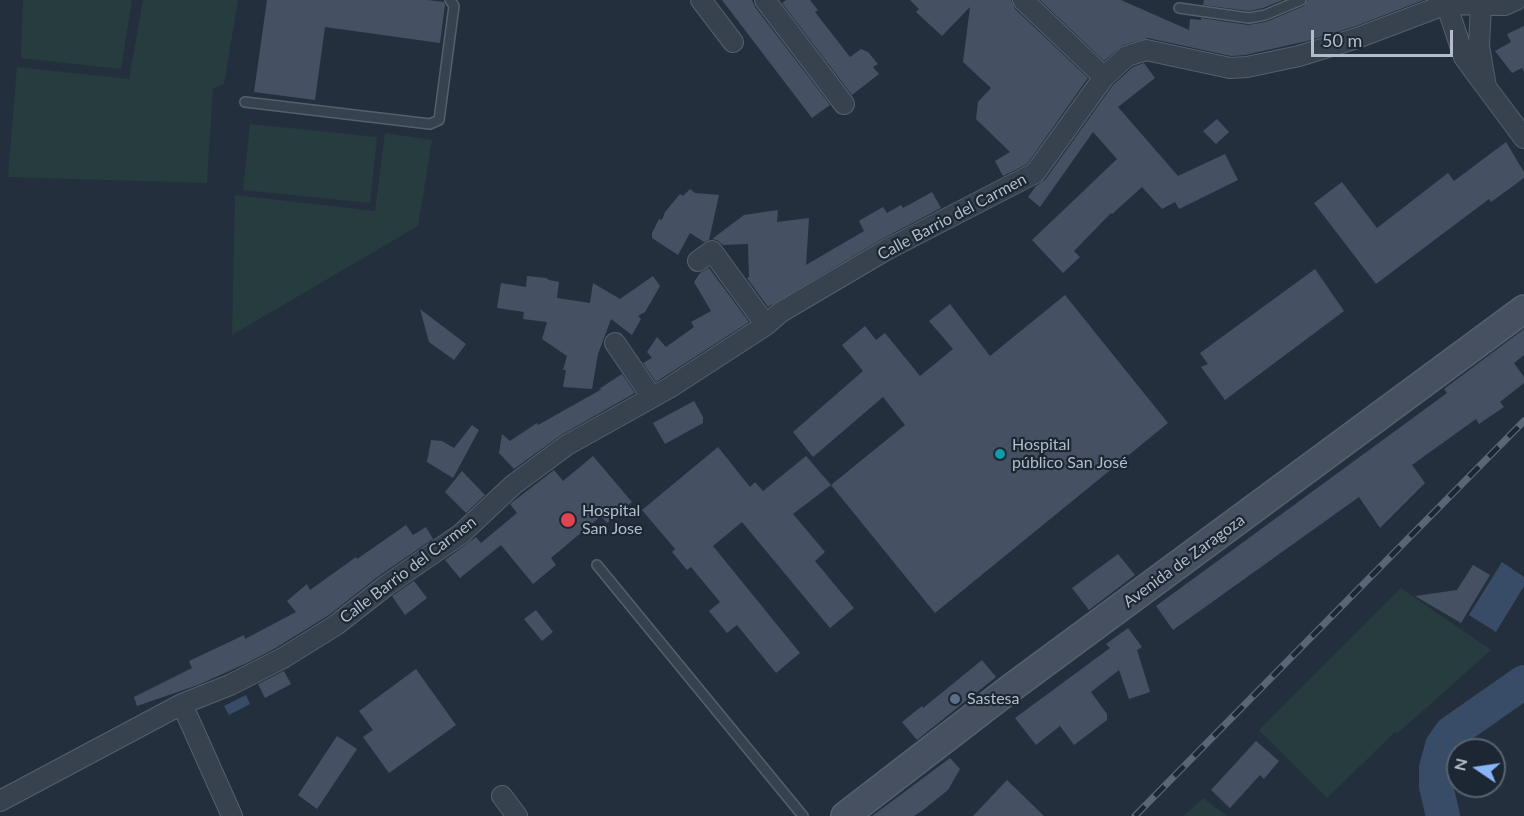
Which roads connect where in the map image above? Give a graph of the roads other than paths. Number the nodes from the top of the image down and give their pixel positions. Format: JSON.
{"nodes":[{"id":1,"x":450,"y":0,"type":"edge"},
{"id":2,"x":701,"y":0,"type":"edge"},
{"id":3,"x":765,"y":0,"type":"edge"},
{"id":4,"x":1023,"y":0,"type":"edge"},
{"id":5,"x":1301,"y":0,"type":"edge"},
{"id":6,"x":1516,"y":0,"type":"edge"},
{"id":7,"x":1446,"y":2,"type":"edge"},
{"id":8,"x":1482,"y":3,"type":"edge"},
{"id":9,"x":1179,"y":8,"type":"dead end"},
{"id":10,"x":733,"y":42,"type":"dead end"},
{"id":11,"x":1104,"y":77,"type":"junction"},
{"id":12,"x":1486,"y":87,"type":"junction"},
{"id":13,"x":244,"y":102,"type":"dead end"},
{"id":14,"x":844,"y":104,"type":"dead end"},
{"id":15,"x":1524,"y":138,"type":"edge"},
{"id":16,"x":698,"y":261,"type":"dead end"},
{"id":17,"x":1524,"y":309,"type":"edge"},
{"id":18,"x":765,"y":325,"type":"junction"},
{"id":19,"x":615,"y":344,"type":"dead end"},
{"id":20,"x":652,"y":397,"type":"junction"},
{"id":21,"x":597,"y":565,"type":"dead end"},
{"id":22,"x":182,"y":704,"type":"junction"},
{"id":23,"x":502,"y":796,"type":"dead end"},
{"id":24,"x":0,"y":801,"type":"edge"},
{"id":25,"x":232,"y":816,"type":"edge"},
{"id":26,"x":517,"y":816,"type":"edge"},
{"id":27,"x":803,"y":816,"type":"edge"},
{"id":28,"x":845,"y":816,"type":"edge"}],
"edges":[{"from":1,"to":13,"type":"lane"},
{"from":2,"to":10,"type":"street"},
{"from":3,"to":14,"type":"street"},
{"from":4,"to":11,"type":"street"},
{"from":5,"to":9,"type":"lane"},
{"from":6,"to":8,"type":"street"},
{"from":7,"to":8,"type":"street"},
{"from":7,"to":11,"type":"street","name":"Calle Barrio del Carmen"},
{"from":7,"to":12,"type":"street"},
{"from":8,"to":12,"type":"street"},
{"from":11,"to":18,"type":"street","name":"Calle Barrio del Carmen"},
{"from":12,"to":15,"type":"street"},
{"from":16,"to":18,"type":"street"},
{"from":17,"to":28,"type":"main road","name":"Avenida de Zaragoza"},
{"from":18,"to":20,"type":"street","name":"Calle Barrio del Carmen"},
{"from":19,"to":20,"type":"street"},
{"from":20,"to":22,"type":"street","name":"Calle Barrio del Carmen"},
{"from":21,"to":27,"type":"lane"},
{"from":22,"to":24,"type":"street","name":"Calle Barrio del Carmen"},
{"from":22,"to":25,"type":"street"},
{"from":23,"to":26,"type":"street"}]}
